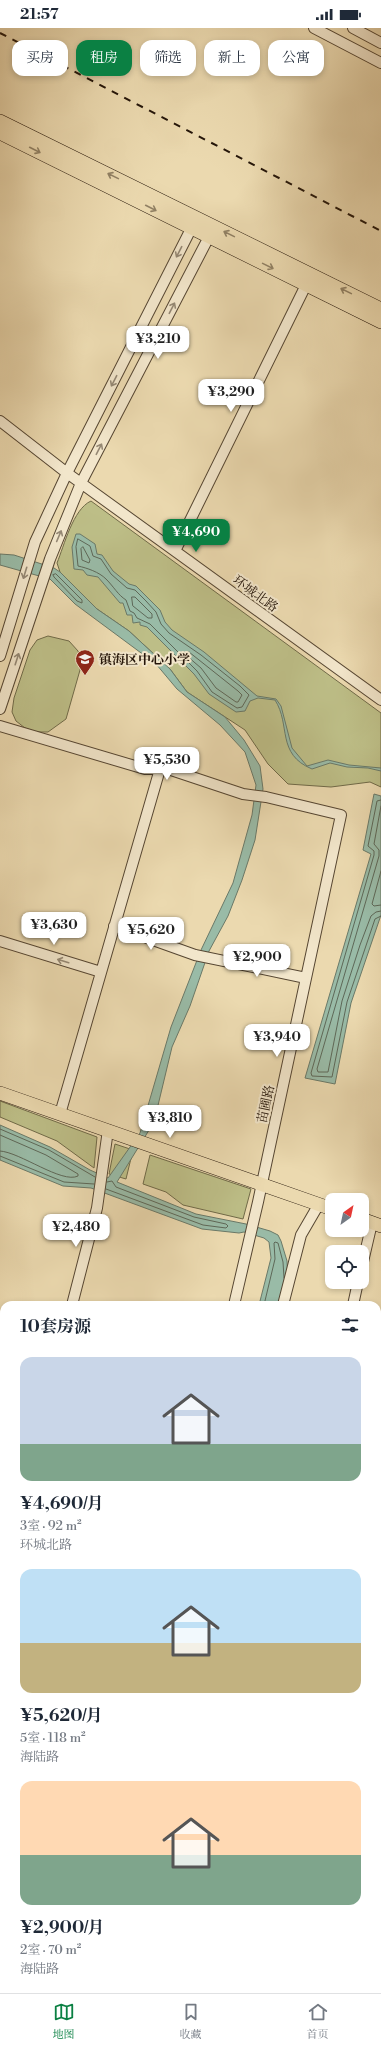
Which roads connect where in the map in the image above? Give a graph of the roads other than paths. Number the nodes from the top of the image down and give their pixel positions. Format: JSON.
{"nodes":[{"id":1,"x":314,"y":28,"type":"edge"},
{"id":2,"x":353,"y":28,"type":"edge"},
{"id":3,"x":381,"y":43,"type":"edge"},
{"id":4,"x":381,"y":63,"type":"edge"},
{"id":5,"x":0,"y":121,"type":"edge"},
{"id":6,"x":0,"y":133,"type":"edge"},
{"id":7,"x":194,"y":223,"type":"junction"},
{"id":8,"x":211,"y":232,"type":"junction"},
{"id":9,"x":306,"y":285,"type":"junction"},
{"id":10,"x":381,"y":309,"type":"edge"},
{"id":11,"x":381,"y":322,"type":"edge"},
{"id":12,"x":0,"y":421,"type":"edge"},
{"id":13,"x":67,"y":473,"type":"junction"},
{"id":14,"x":81,"y":483,"type":"junction"},
{"id":15,"x":175,"y":551,"type":"junction"},
{"id":16,"x":0,"y":656,"type":"edge"},
{"id":17,"x":381,"y":700,"type":"edge"},
{"id":18,"x":0,"y":709,"type":"edge"},
{"id":19,"x":0,"y":726,"type":"edge"},
{"id":20,"x":160,"y":769,"type":"junction"},
{"id":21,"x":114,"y":926,"type":"junction"},
{"id":22,"x":0,"y":941,"type":"edge"},
{"id":23,"x":101,"y":972,"type":"junction"},
{"id":24,"x":306,"y":978,"type":"junction"},
{"id":25,"x":0,"y":1092,"type":"edge"},
{"id":26,"x":60,"y":1114,"type":"junction"},
{"id":27,"x":108,"y":1130,"type":"junction"},
{"id":28,"x":262,"y":1183,"type":"junction"},
{"id":29,"x":319,"y":1204,"type":"junction"},
{"id":30,"x":325,"y":1206,"type":"edge"},
{"id":31,"x":372,"y":1223,"type":"edge"},
{"id":32,"x":367,"y":1245,"type":"edge"},
{"id":33,"x":356,"y":1289,"type":"edge"},
{"id":34,"x":73,"y":1301,"type":"edge"},
{"id":35,"x":235,"y":1301,"type":"edge"},
{"id":36,"x":285,"y":1301,"type":"edge"},
{"id":37,"x":354,"y":1301,"type":"edge"}],
"edges":[{"from":1,"to":4,"type":"street"},
{"from":2,"to":3,"type":"street"},
{"from":7,"to":5,"type":"main road","one_way":true},
{"from":6,"to":7,"type":"main road","one_way":true},
{"from":7,"to":8,"type":"main road"},
{"from":7,"to":13,"type":"street","one_way":true},
{"from":8,"to":9,"type":"main road","one_way":true},
{"from":10,"to":8,"type":"main road","one_way":true},
{"from":14,"to":8,"type":"street","one_way":true},
{"from":9,"to":11,"type":"main road"},
{"from":9,"to":15,"type":"street"},
{"from":12,"to":13,"type":"street","name":"环城北路"},
{"from":13,"to":14,"type":"street","name":"环城北路"},
{"from":13,"to":16,"type":"street","one_way":true},
{"from":14,"to":15,"type":"street","name":"环城北路"},
{"from":18,"to":14,"type":"street","one_way":true},
{"from":15,"to":17,"type":"street","name":"环城北路"},
{"from":19,"to":20,"type":"street"},
{"from":20,"to":21,"type":"street"},
{"from":20,"to":24,"type":"street","name":"苗圃路"},
{"from":21,"to":23,"type":"street"},
{"from":21,"to":24,"type":"street"},
{"from":23,"to":22,"type":"street","one_way":true},
{"from":23,"to":26,"type":"street"},
{"from":24,"to":28,"type":"street","name":"苗圃路"},
{"from":25,"to":26,"type":"main road"},
{"from":26,"to":27,"type":"main road"},
{"from":27,"to":28,"type":"main road"},
{"from":27,"to":34,"type":"street"},
{"from":28,"to":29,"type":"main road"},
{"from":28,"to":35,"type":"street","name":"苗圃路"},
{"from":29,"to":30,"type":"main road"},
{"from":29,"to":36,"type":"street"},
{"from":31,"to":32,"type":"street"},
{"from":33,"to":37,"type":"street"}]}
